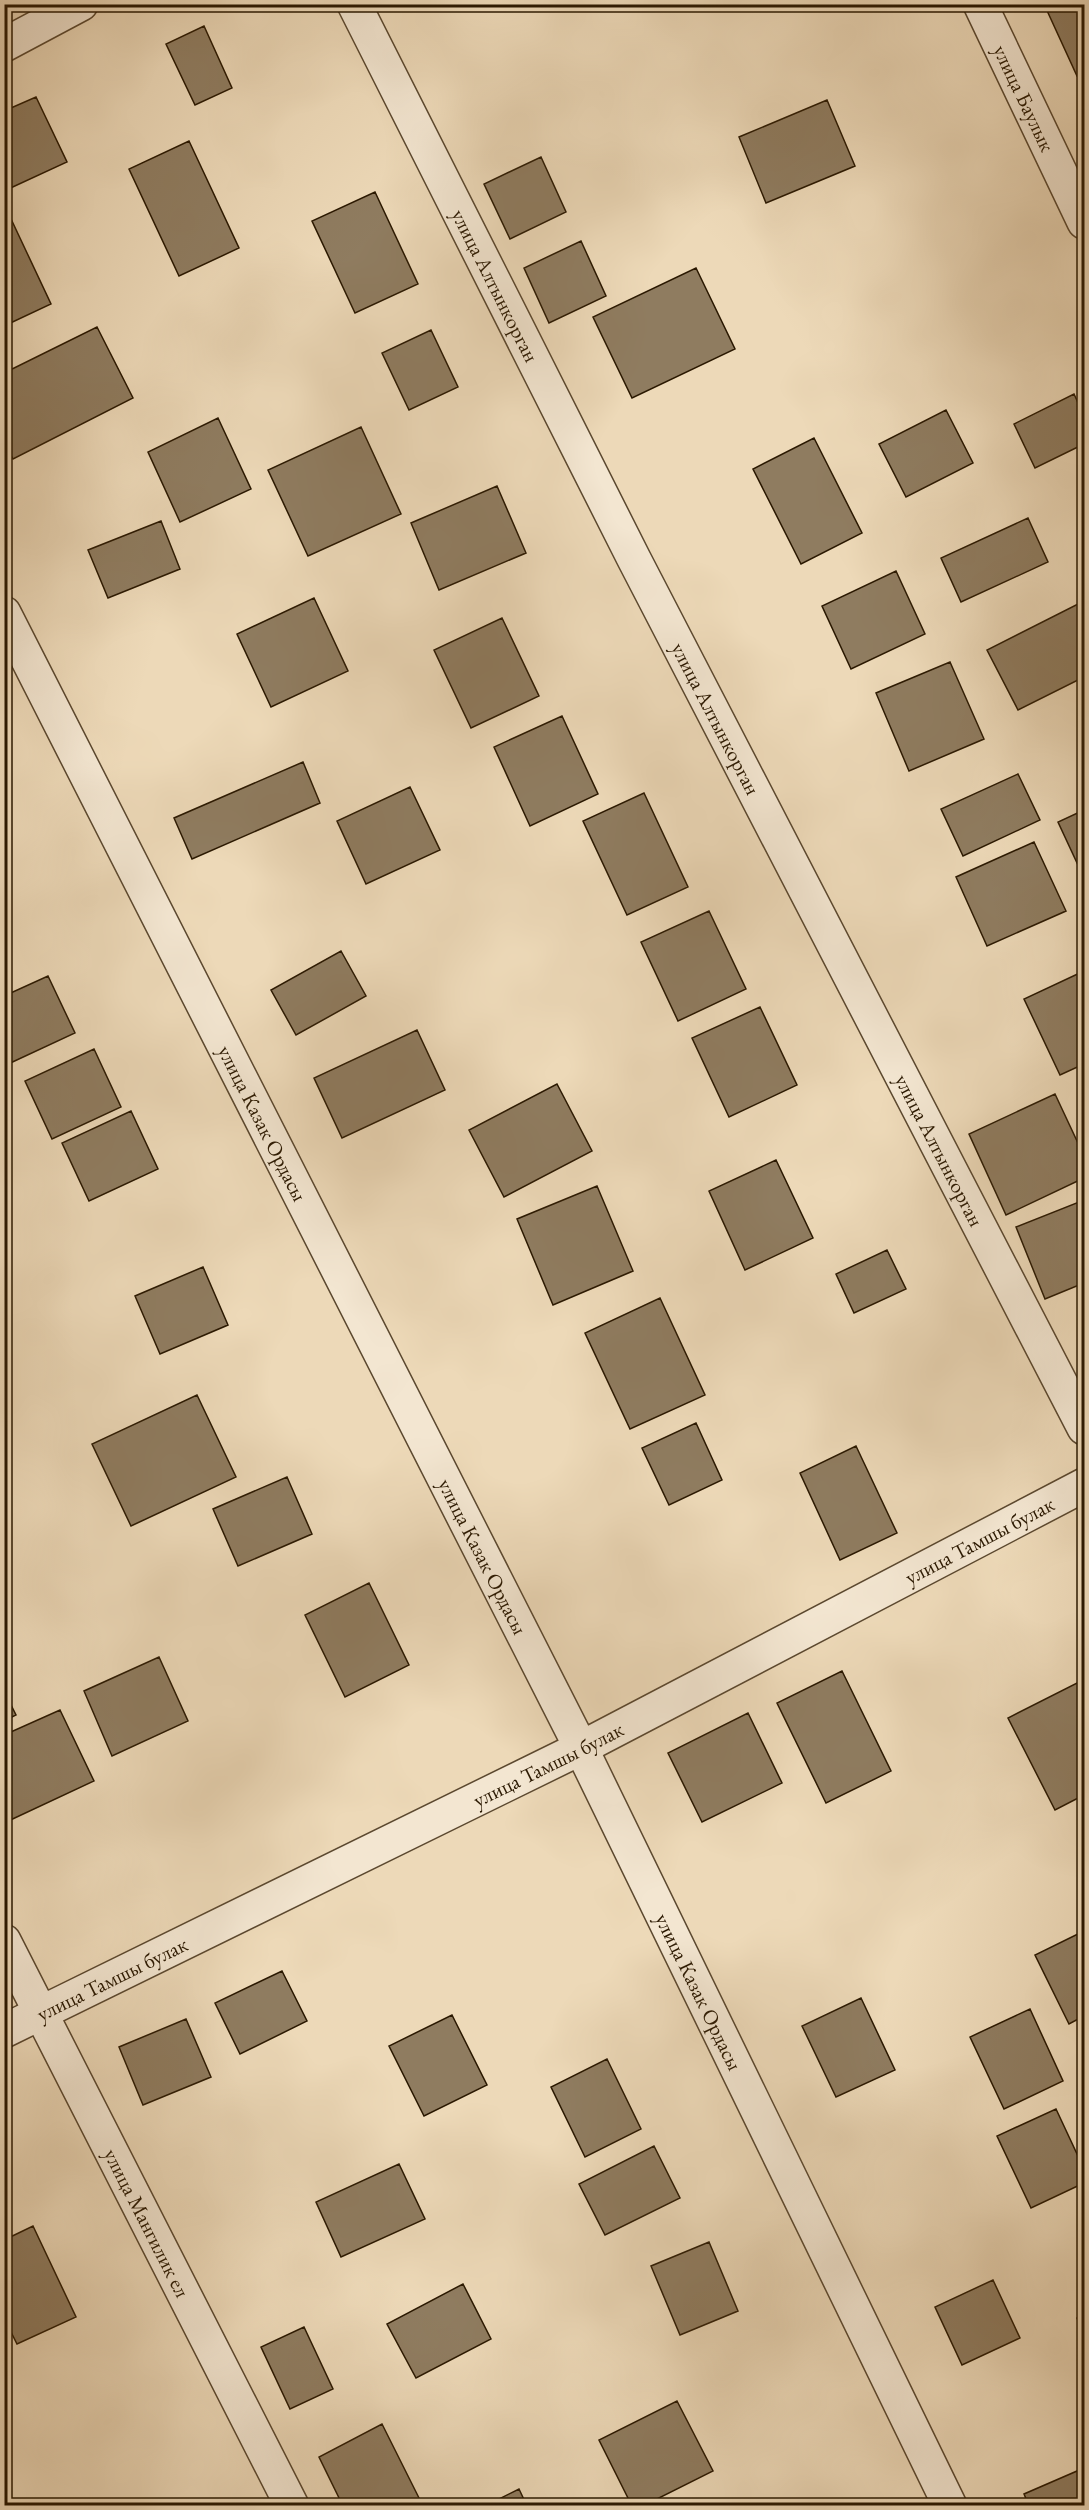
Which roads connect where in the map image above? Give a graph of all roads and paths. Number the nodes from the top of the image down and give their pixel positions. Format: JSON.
{"nodes":[{"id":1,"x":81,"y":4,"type":"edge"},
{"id":2,"x":354,"y":4,"type":"edge"},
{"id":3,"x":980,"y":4,"type":"edge"},
{"id":4,"x":4,"y":45,"type":"edge"},
{"id":5,"x":1084,"y":222,"type":"edge"},
{"id":6,"x":4,"y":613,"type":"edge"},
{"id":7,"x":1084,"y":1428,"type":"edge"},
{"id":8,"x":1084,"y":1485,"type":"edge"},
{"id":9,"x":581,"y":1748,"type":"junction"},
{"id":10,"x":4,"y":1941,"type":"edge"},
{"id":11,"x":40,"y":2014,"type":"junction"},
{"id":12,"x":4,"y":2031,"type":"edge"},
{"id":13,"x":292,"y":2505,"type":"edge"},
{"id":14,"x":950,"y":2505,"type":"edge"}],
"edges":[{"from":1,"to":4,"type":"street"},
{"from":2,"to":7,"type":"street","name":"улица Алтынкорган"},
{"from":3,"to":5,"type":"street","name":"улица Баулык"},
{"from":6,"to":9,"type":"street","name":"улица Казак Ордасы"},
{"from":8,"to":9,"type":"street","name":"улица Тамшы булак"},
{"from":9,"to":11,"type":"street","name":"улица Тамшы булак"},
{"from":9,"to":14,"type":"street","name":"улица Казак Ордасы"},
{"from":10,"to":11,"type":"street","name":"улица Мангилик ел"},
{"from":11,"to":12,"type":"street","name":"улица Тамшы булак"},
{"from":11,"to":13,"type":"street","name":"улица Мангилик ел"}]}
